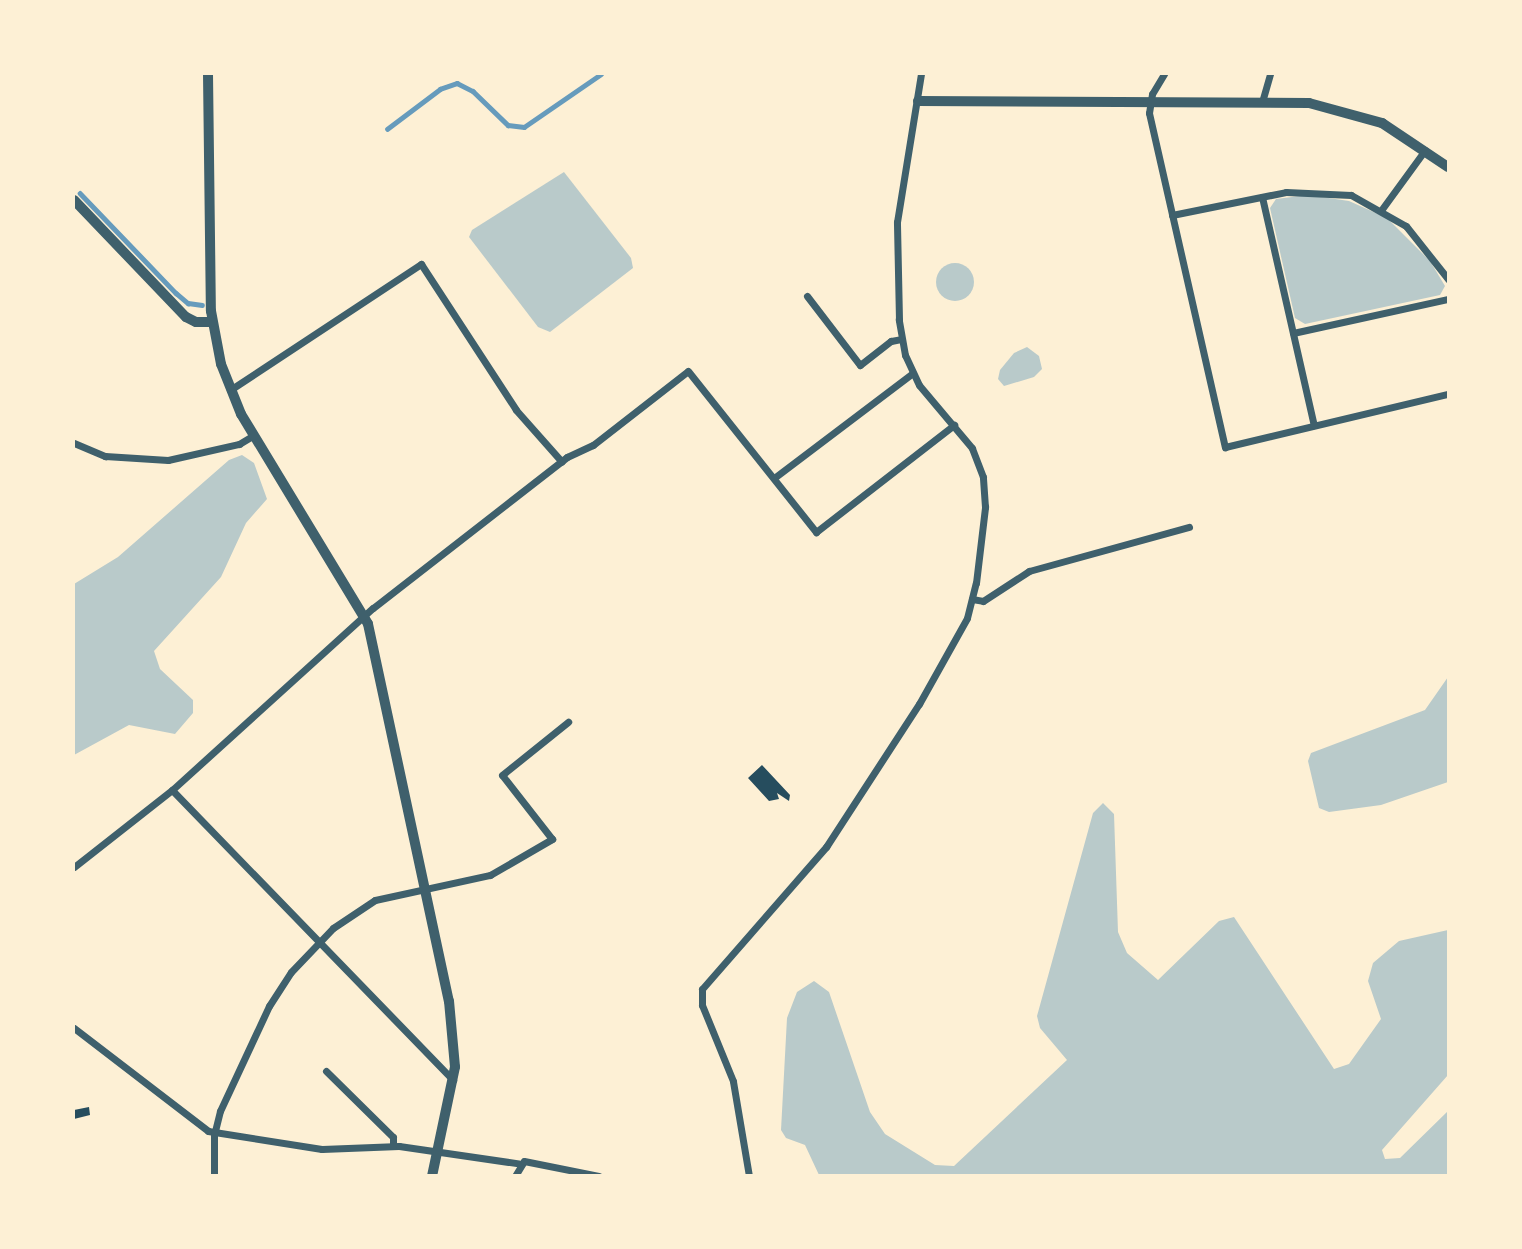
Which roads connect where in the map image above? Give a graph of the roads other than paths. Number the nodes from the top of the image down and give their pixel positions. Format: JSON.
{"nodes":[{"id":1,"x":208,"y":74,"type":"edge"},
{"id":2,"x":921,"y":74,"type":"edge"},
{"id":3,"x":1164,"y":74,"type":"edge"},
{"id":4,"x":1270,"y":74,"type":"edge"},
{"id":5,"x":918,"y":101,"type":"junction"},
{"id":6,"x":1151,"y":102,"type":"junction"},
{"id":7,"x":1262,"y":102,"type":"junction"},
{"id":8,"x":1426,"y":149,"type":"junction"},
{"id":9,"x":1448,"y":167,"type":"edge"},
{"id":10,"x":1262,"y":197,"type":"junction"},
{"id":11,"x":74,"y":200,"type":"edge"},
{"id":12,"x":1382,"y":209,"type":"junction"},
{"id":13,"x":1172,"y":215,"type":"junction"},
{"id":14,"x":1448,"y":279,"type":"edge"},
{"id":15,"x":807,"y":296,"type":"dead end"},
{"id":16,"x":1448,"y":299,"type":"edge"},
{"id":17,"x":212,"y":322,"type":"junction"},
{"id":18,"x":1293,"y":332,"type":"junction"},
{"id":19,"x":901,"y":339,"type":"junction"},
{"id":20,"x":913,"y":373,"type":"junction"},
{"id":21,"x":230,"y":390,"type":"junction"},
{"id":22,"x":1448,"y":394,"type":"edge"},
{"id":23,"x":954,"y":425,"type":"junction"},
{"id":24,"x":1314,"y":425,"type":"junction"},
{"id":25,"x":254,"y":435,"type":"junction"},
{"id":26,"x":74,"y":443,"type":"edge"},
{"id":27,"x":562,"y":462,"type":"junction"},
{"id":28,"x":774,"y":478,"type":"junction"},
{"id":29,"x":1189,"y":527,"type":"dead end"},
{"id":30,"x":972,"y":599,"type":"junction"},
{"id":31,"x":365,"y":617,"type":"junction"},
{"id":32,"x":568,"y":722,"type":"dead end"},
{"id":33,"x":172,"y":790,"type":"junction"},
{"id":34,"x":74,"y":867,"type":"edge"},
{"id":35,"x":426,"y":888,"type":"junction"},
{"id":36,"x":316,"y":943,"type":"junction"},
{"id":37,"x":74,"y":1028,"type":"edge"},
{"id":38,"x":326,"y":1071,"type":"dead end"},
{"id":39,"x":453,"y":1081,"type":"junction"},
{"id":40,"x":215,"y":1133,"type":"junction"},
{"id":41,"x":393,"y":1146,"type":"junction"},
{"id":42,"x":438,"y":1149,"type":"junction"},
{"id":43,"x":522,"y":1164,"type":"junction"},
{"id":44,"x":214,"y":1175,"type":"edge"},
{"id":45,"x":432,"y":1175,"type":"edge"},
{"id":46,"x":515,"y":1175,"type":"edge"},
{"id":47,"x":599,"y":1175,"type":"edge"},
{"id":48,"x":748,"y":1175,"type":"edge"}],
"edges":[{"from":1,"to":17,"type":"street"},
{"from":2,"to":5,"type":"street"},
{"from":3,"to":6,"type":"street"},
{"from":4,"to":7,"type":"street"},
{"from":5,"to":6,"type":"street"},
{"from":5,"to":19,"type":"street"},
{"from":6,"to":7,"type":"street"},
{"from":6,"to":13,"type":"street"},
{"from":7,"to":8,"type":"street"},
{"from":8,"to":9,"type":"street"},
{"from":8,"to":12,"type":"street"},
{"from":10,"to":12,"type":"street"},
{"from":10,"to":13,"type":"street"},
{"from":10,"to":18,"type":"street"},
{"from":11,"to":17,"type":"street"},
{"from":12,"to":14,"type":"street"},
{"from":13,"to":24,"type":"street"},
{"from":15,"to":19,"type":"street"},
{"from":16,"to":18,"type":"street"},
{"from":17,"to":21,"type":"street"},
{"from":18,"to":24,"type":"street"},
{"from":19,"to":20,"type":"street"},
{"from":20,"to":23,"type":"street"},
{"from":20,"to":28,"type":"street"},
{"from":21,"to":25,"type":"street"},
{"from":21,"to":27,"type":"street"},
{"from":22,"to":24,"type":"street"},
{"from":23,"to":28,"type":"street"},
{"from":23,"to":30,"type":"street"},
{"from":25,"to":26,"type":"street"},
{"from":25,"to":31,"type":"street"},
{"from":27,"to":28,"type":"street"},
{"from":27,"to":31,"type":"street"},
{"from":29,"to":30,"type":"street"},
{"from":30,"to":48,"type":"street"},
{"from":31,"to":33,"type":"street"},
{"from":31,"to":35,"type":"street"},
{"from":32,"to":35,"type":"street"},
{"from":33,"to":34,"type":"street"},
{"from":33,"to":36,"type":"street"},
{"from":35,"to":36,"type":"street"},
{"from":35,"to":39,"type":"street"},
{"from":36,"to":39,"type":"street"},
{"from":36,"to":40,"type":"street"},
{"from":37,"to":40,"type":"street"},
{"from":38,"to":41,"type":"street"},
{"from":39,"to":42,"type":"street"},
{"from":40,"to":41,"type":"street"},
{"from":40,"to":44,"type":"street"},
{"from":41,"to":42,"type":"street"},
{"from":42,"to":43,"type":"street"},
{"from":42,"to":45,"type":"street"},
{"from":43,"to":46,"type":"street"},
{"from":43,"to":47,"type":"street"}]}
